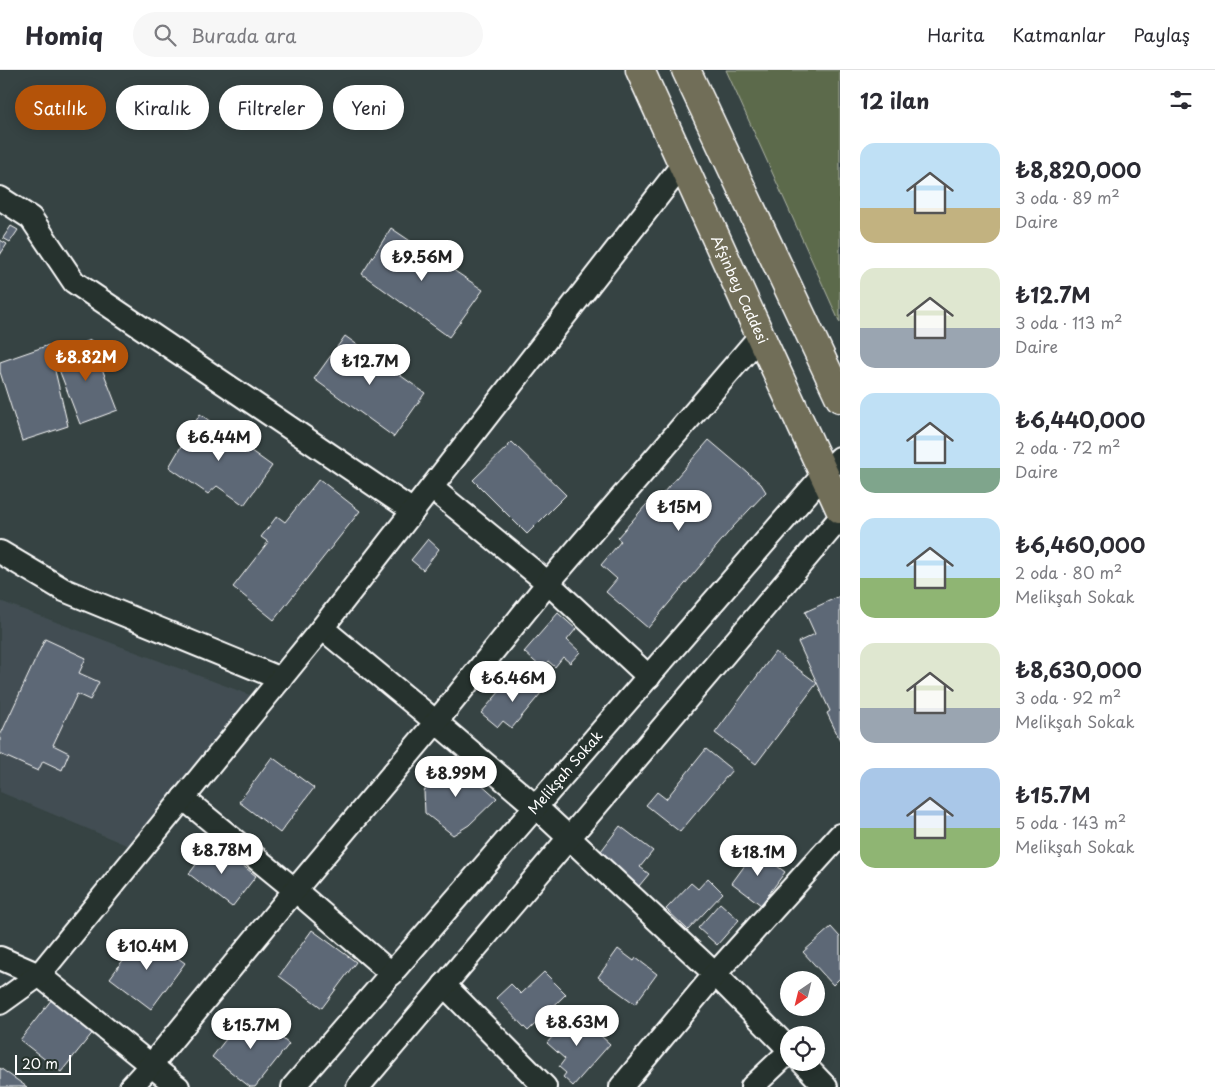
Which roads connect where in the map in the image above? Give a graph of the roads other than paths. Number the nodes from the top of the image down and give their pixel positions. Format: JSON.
{"nodes":[{"id":1,"x":640,"y":70,"type":"edge"},
{"id":2,"x":686,"y":70,"type":"edge"},
{"id":3,"x":683,"y":164,"type":"junction"},
{"id":4,"x":0,"y":198,"type":"edge"},
{"id":5,"x":760,"y":336,"type":"junction"},
{"id":6,"x":840,"y":398,"type":"edge"},
{"id":7,"x":832,"y":466,"type":"edge"},
{"id":8,"x":432,"y":488,"type":"junction"},
{"id":9,"x":840,"y":508,"type":"edge"},
{"id":10,"x":413,"y":511,"type":"junction"},
{"id":11,"x":840,"y":518,"type":"edge"},
{"id":12,"x":0,"y":552,"type":"edge"},
{"id":13,"x":548,"y":583,"type":"junction"},
{"id":14,"x":322,"y":628,"type":"junction"},
{"id":15,"x":649,"y":677,"type":"junction"},
{"id":16,"x":281,"y":679,"type":"junction"},
{"id":17,"x":436,"y":722,"type":"junction"},
{"id":18,"x":183,"y":798,"type":"junction"},
{"id":19,"x":536,"y":807,"type":"junction"},
{"id":20,"x":840,"y":835,"type":"edge"},
{"id":21,"x":569,"y":838,"type":"junction"},
{"id":22,"x":295,"y":890,"type":"junction"},
{"id":23,"x":0,"y":958,"type":"edge"},
{"id":24,"x":392,"y":974,"type":"junction"},
{"id":25,"x":715,"y":974,"type":"junction"},
{"id":26,"x":39,"y":975,"type":"junction"},
{"id":27,"x":444,"y":985,"type":"junction"},
{"id":28,"x":0,"y":1003,"type":"edge"},
{"id":29,"x":780,"y":1042,"type":"edge"},
{"id":30,"x":780,"y":1060,"type":"edge"},
{"id":31,"x":152,"y":1064,"type":"junction"},
{"id":32,"x":811,"y":1071,"type":"edge"},
{"id":33,"x":132,"y":1087,"type":"edge"},
{"id":34,"x":178,"y":1087,"type":"edge"},
{"id":35,"x":293,"y":1087,"type":"edge"},
{"id":36,"x":358,"y":1087,"type":"edge"},
{"id":37,"x":545,"y":1087,"type":"edge"},
{"id":38,"x":620,"y":1087,"type":"edge"},
{"id":39,"x":752,"y":1087,"type":"edge"},
{"id":40,"x":826,"y":1087,"type":"edge"}],
"edges":[{"from":1,"to":3,"type":"main road","name":"Afşinbey Caddesi"},
{"from":2,"to":6,"type":"main road"},
{"from":3,"to":5,"type":"main road","name":"Afşinbey Caddesi"},
{"from":3,"to":8,"type":"street"},
{"from":4,"to":10,"type":"street"},
{"from":5,"to":7,"type":"main road","name":"Afşinbey Caddesi"},
{"from":5,"to":13,"type":"street"},
{"from":7,"to":9,"type":"main road","name":"Afşinbey Caddesi"},
{"from":7,"to":15,"type":"street","name":"Melikşah Sokak"},
{"from":8,"to":10,"type":"street"},
{"from":8,"to":13,"type":"street"},
{"from":10,"to":14,"type":"street"},
{"from":11,"to":21,"type":"street"},
{"from":12,"to":16,"type":"street"},
{"from":13,"to":15,"type":"street"},
{"from":13,"to":17,"type":"street"},
{"from":14,"to":16,"type":"street"},
{"from":14,"to":17,"type":"street"},
{"from":15,"to":19,"type":"street","name":"Melikşah Sokak"},
{"from":16,"to":18,"type":"street"},
{"from":17,"to":19,"type":"street"},
{"from":17,"to":22,"type":"street"},
{"from":18,"to":22,"type":"street"},
{"from":18,"to":26,"type":"street"},
{"from":19,"to":21,"type":"street"},
{"from":19,"to":24,"type":"street","name":"Melikşah Sokak"},
{"from":20,"to":25,"type":"street"},
{"from":21,"to":25,"type":"street"},
{"from":21,"to":27,"type":"street"},
{"from":22,"to":24,"type":"street"},
{"from":22,"to":31,"type":"street"},
{"from":23,"to":26,"type":"street"},
{"from":24,"to":35,"type":"street","name":"Melikşah Sokak"},
{"from":25,"to":29,"type":"street"},
{"from":25,"to":38,"type":"street"},
{"from":26,"to":28,"type":"street"},
{"from":26,"to":31,"type":"street"},
{"from":27,"to":36,"type":"street"},
{"from":27,"to":37,"type":"street"},
{"from":30,"to":39,"type":"street"},
{"from":31,"to":33,"type":"street"},
{"from":31,"to":34,"type":"street"},
{"from":32,"to":40,"type":"street"}]}
